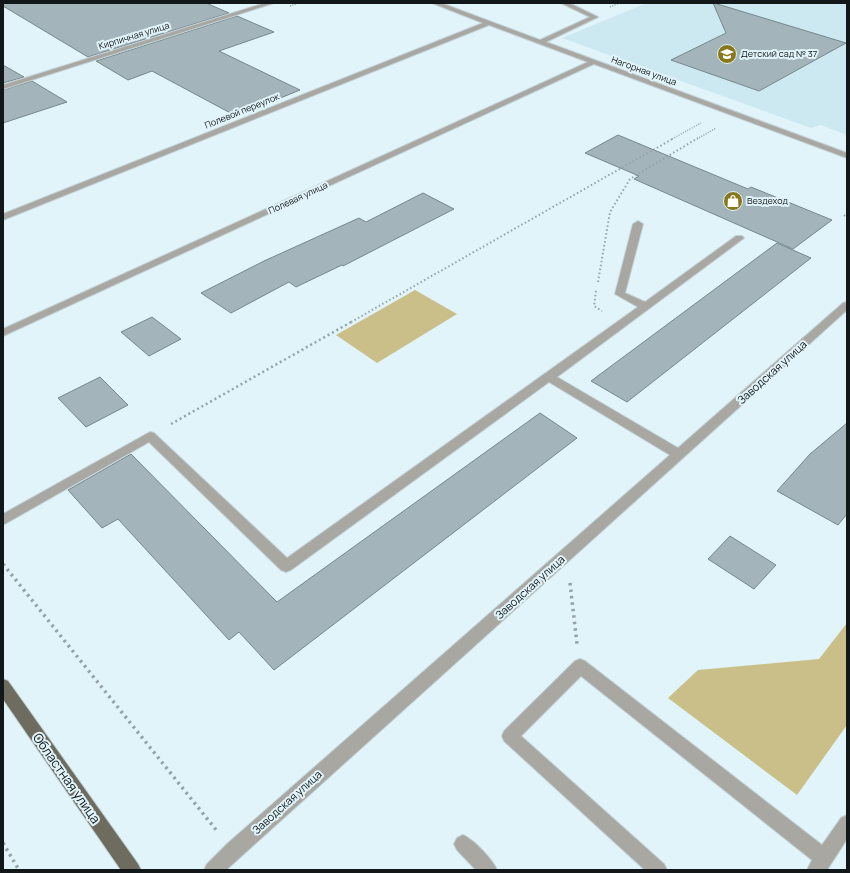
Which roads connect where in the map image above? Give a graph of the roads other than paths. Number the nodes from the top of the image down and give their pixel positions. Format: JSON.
{"nodes":[{"id":1,"x":271,"y":3,"type":"edge"},
{"id":2,"x":435,"y":3,"type":"edge"},
{"id":3,"x":564,"y":3,"type":"edge"},
{"id":4,"x":489,"y":23,"type":"junction"},
{"id":5,"x":540,"y":42,"type":"junction"},
{"id":6,"x":594,"y":62,"type":"junction"},
{"id":7,"x":3,"y":87,"type":"edge"},
{"id":8,"x":847,"y":156,"type":"edge"},
{"id":9,"x":3,"y":217,"type":"edge"},
{"id":10,"x":638,"y":224,"type":"dead end"},
{"id":11,"x":738,"y":238,"type":"dead end"},
{"id":12,"x":847,"y":305,"type":"edge"},
{"id":13,"x":645,"y":306,"type":"junction"},
{"id":14,"x":3,"y":334,"type":"edge"},
{"id":15,"x":549,"y":377,"type":"junction"},
{"id":16,"x":680,"y":455,"type":"junction"},
{"id":17,"x":3,"y":520,"type":"edge"},
{"id":18,"x":3,"y":686,"type":"edge"},
{"id":19,"x":847,"y":824,"type":"edge"},
{"id":20,"x":463,"y":844,"type":"dead end"},
{"id":21,"x":820,"y":864,"type":"edge"},
{"id":22,"x":132,"y":870,"type":"edge"},
{"id":23,"x":213,"y":870,"type":"edge"},
{"id":24,"x":488,"y":870,"type":"edge"},
{"id":25,"x":658,"y":870,"type":"edge"}],
"edges":[{"from":1,"to":7,"type":"street","name":"Кирпичная улица"},
{"from":2,"to":4,"type":"street","name":"Нагорная улица"},
{"from":3,"to":5,"type":"street"},
{"from":4,"to":5,"type":"street","name":"Нагорная улица"},
{"from":4,"to":9,"type":"street","name":"Полевой переулок"},
{"from":5,"to":6,"type":"street","name":"Нагорная улица"},
{"from":6,"to":8,"type":"street","name":"Нагорная улица"},
{"from":6,"to":14,"type":"street","name":"Полевая улица"},
{"from":10,"to":13,"type":"street"},
{"from":11,"to":13,"type":"street"},
{"from":12,"to":16,"type":"street","name":"Заводская улица"},
{"from":13,"to":15,"type":"street"},
{"from":15,"to":16,"type":"street"},
{"from":15,"to":17,"type":"street"},
{"from":16,"to":23,"type":"street","name":"Заводская улица"},
{"from":18,"to":22,"type":"main road","name":"Областная улица"},
{"from":19,"to":21,"type":"street"},
{"from":20,"to":24,"type":"street"},
{"from":21,"to":25,"type":"street"}]}
